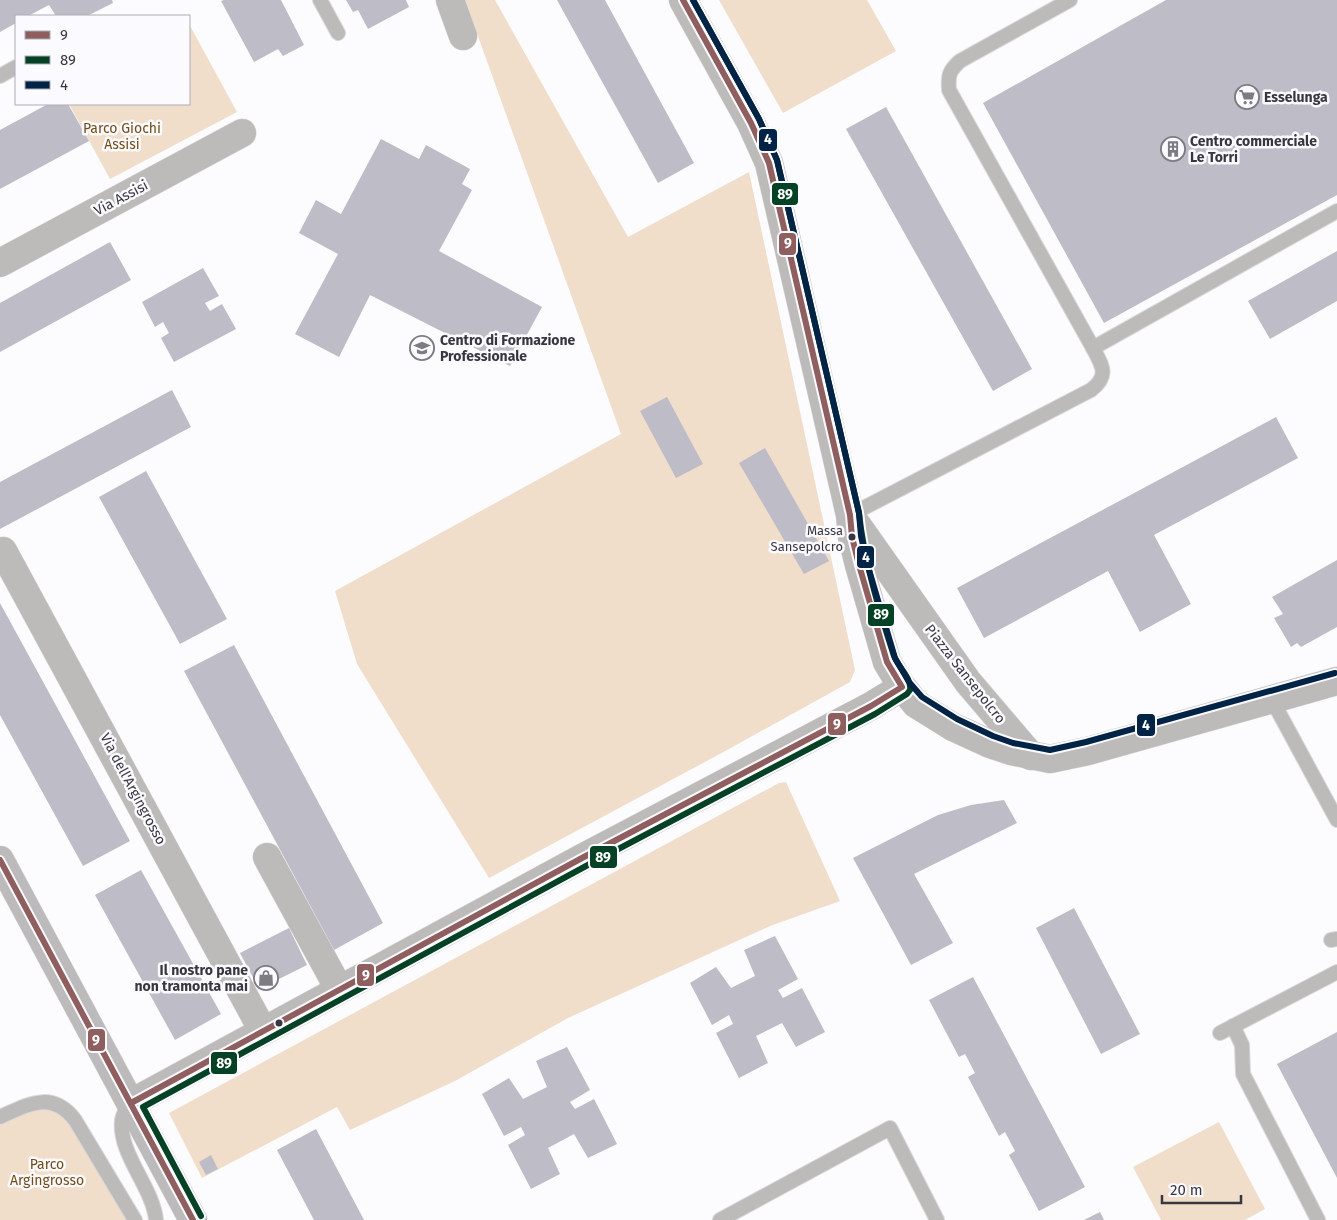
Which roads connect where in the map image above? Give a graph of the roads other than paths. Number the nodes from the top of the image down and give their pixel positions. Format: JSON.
{"nodes":[{"id":1,"x":320,"y":0,"type":"edge"},
{"id":2,"x":450,"y":0,"type":"edge"},
{"id":3,"x":683,"y":0,"type":"edge"},
{"id":4,"x":1070,"y":0,"type":"edge"},
{"id":5,"x":338,"y":33,"type":"dead end"},
{"id":6,"x":463,"y":36,"type":"dead end"},
{"id":7,"x":15,"y":68,"type":"edge"},
{"id":8,"x":0,"y":76,"type":"edge"},
{"id":9,"x":242,"y":133,"type":"dead end"},
{"id":10,"x":1337,"y":211,"type":"edge"},
{"id":11,"x":0,"y":263,"type":"edge"},
{"id":12,"x":1093,"y":348,"type":"junction"},
{"id":13,"x":850,"y":515,"type":"junction"},
{"id":14,"x":0,"y":552,"type":"edge"},
{"id":15,"x":1337,"y":681,"type":"edge"},
{"id":16,"x":902,"y":688,"type":"junction"},
{"id":17,"x":1271,"y":698,"type":"junction"},
{"id":18,"x":1031,"y":756,"type":"junction"},
{"id":19,"x":1337,"y":820,"type":"edge"},
{"id":20,"x":267,"y":857,"type":"dead end"},
{"id":21,"x":0,"y":860,"type":"edge"},
{"id":22,"x":1337,"y":972,"type":"edge"},
{"id":23,"x":339,"y":989,"type":"junction"},
{"id":24,"x":1233,"y":1026,"type":"junction"},
{"id":25,"x":263,"y":1032,"type":"junction"},
{"id":26,"x":1220,"y":1033,"type":"dead end"},
{"id":27,"x":131,"y":1103,"type":"junction"},
{"id":28,"x":0,"y":1117,"type":"edge"},
{"id":29,"x":135,"y":1220,"type":"edge"},
{"id":30,"x":156,"y":1220,"type":"edge"},
{"id":31,"x":193,"y":1220,"type":"edge"},
{"id":32,"x":720,"y":1220,"type":"edge"},
{"id":33,"x":937,"y":1220,"type":"edge"},
{"id":34,"x":1318,"y":1220,"type":"edge"}],
"edges":[{"from":1,"to":5,"type":"lane"},
{"from":2,"to":6,"type":"street"},
{"from":3,"to":13,"type":"street"},
{"from":4,"to":12,"type":"lane"},
{"from":7,"to":8,"type":"lane"},
{"from":9,"to":11,"type":"street","name":"Via Assisi"},
{"from":10,"to":12,"type":"lane"},
{"from":12,"to":13,"type":"lane"},
{"from":13,"to":16,"type":"street","name":"Piazza Sansepolcro"},
{"from":13,"to":18,"type":"street","name":"Piazza Sansepolcro"},
{"from":14,"to":25,"type":"street","name":"Via dell'Argingrosso"},
{"from":15,"to":17,"type":"street"},
{"from":16,"to":18,"type":"street","name":"Piazza Sansepolcro"},
{"from":16,"to":23,"type":"street"},
{"from":17,"to":18,"type":"street"},
{"from":17,"to":19,"type":"lane"},
{"from":20,"to":23,"type":"street"},
{"from":21,"to":27,"type":"street"},
{"from":22,"to":24,"type":"lane"},
{"from":23,"to":25,"type":"street"},
{"from":24,"to":26,"type":"lane"},
{"from":24,"to":34,"type":"lane"},
{"from":25,"to":27,"type":"street"},
{"from":27,"to":30,"type":"lane"},
{"from":27,"to":31,"type":"street"},
{"from":28,"to":29,"type":"lane"},
{"from":32,"to":33,"type":"lane"}]}
